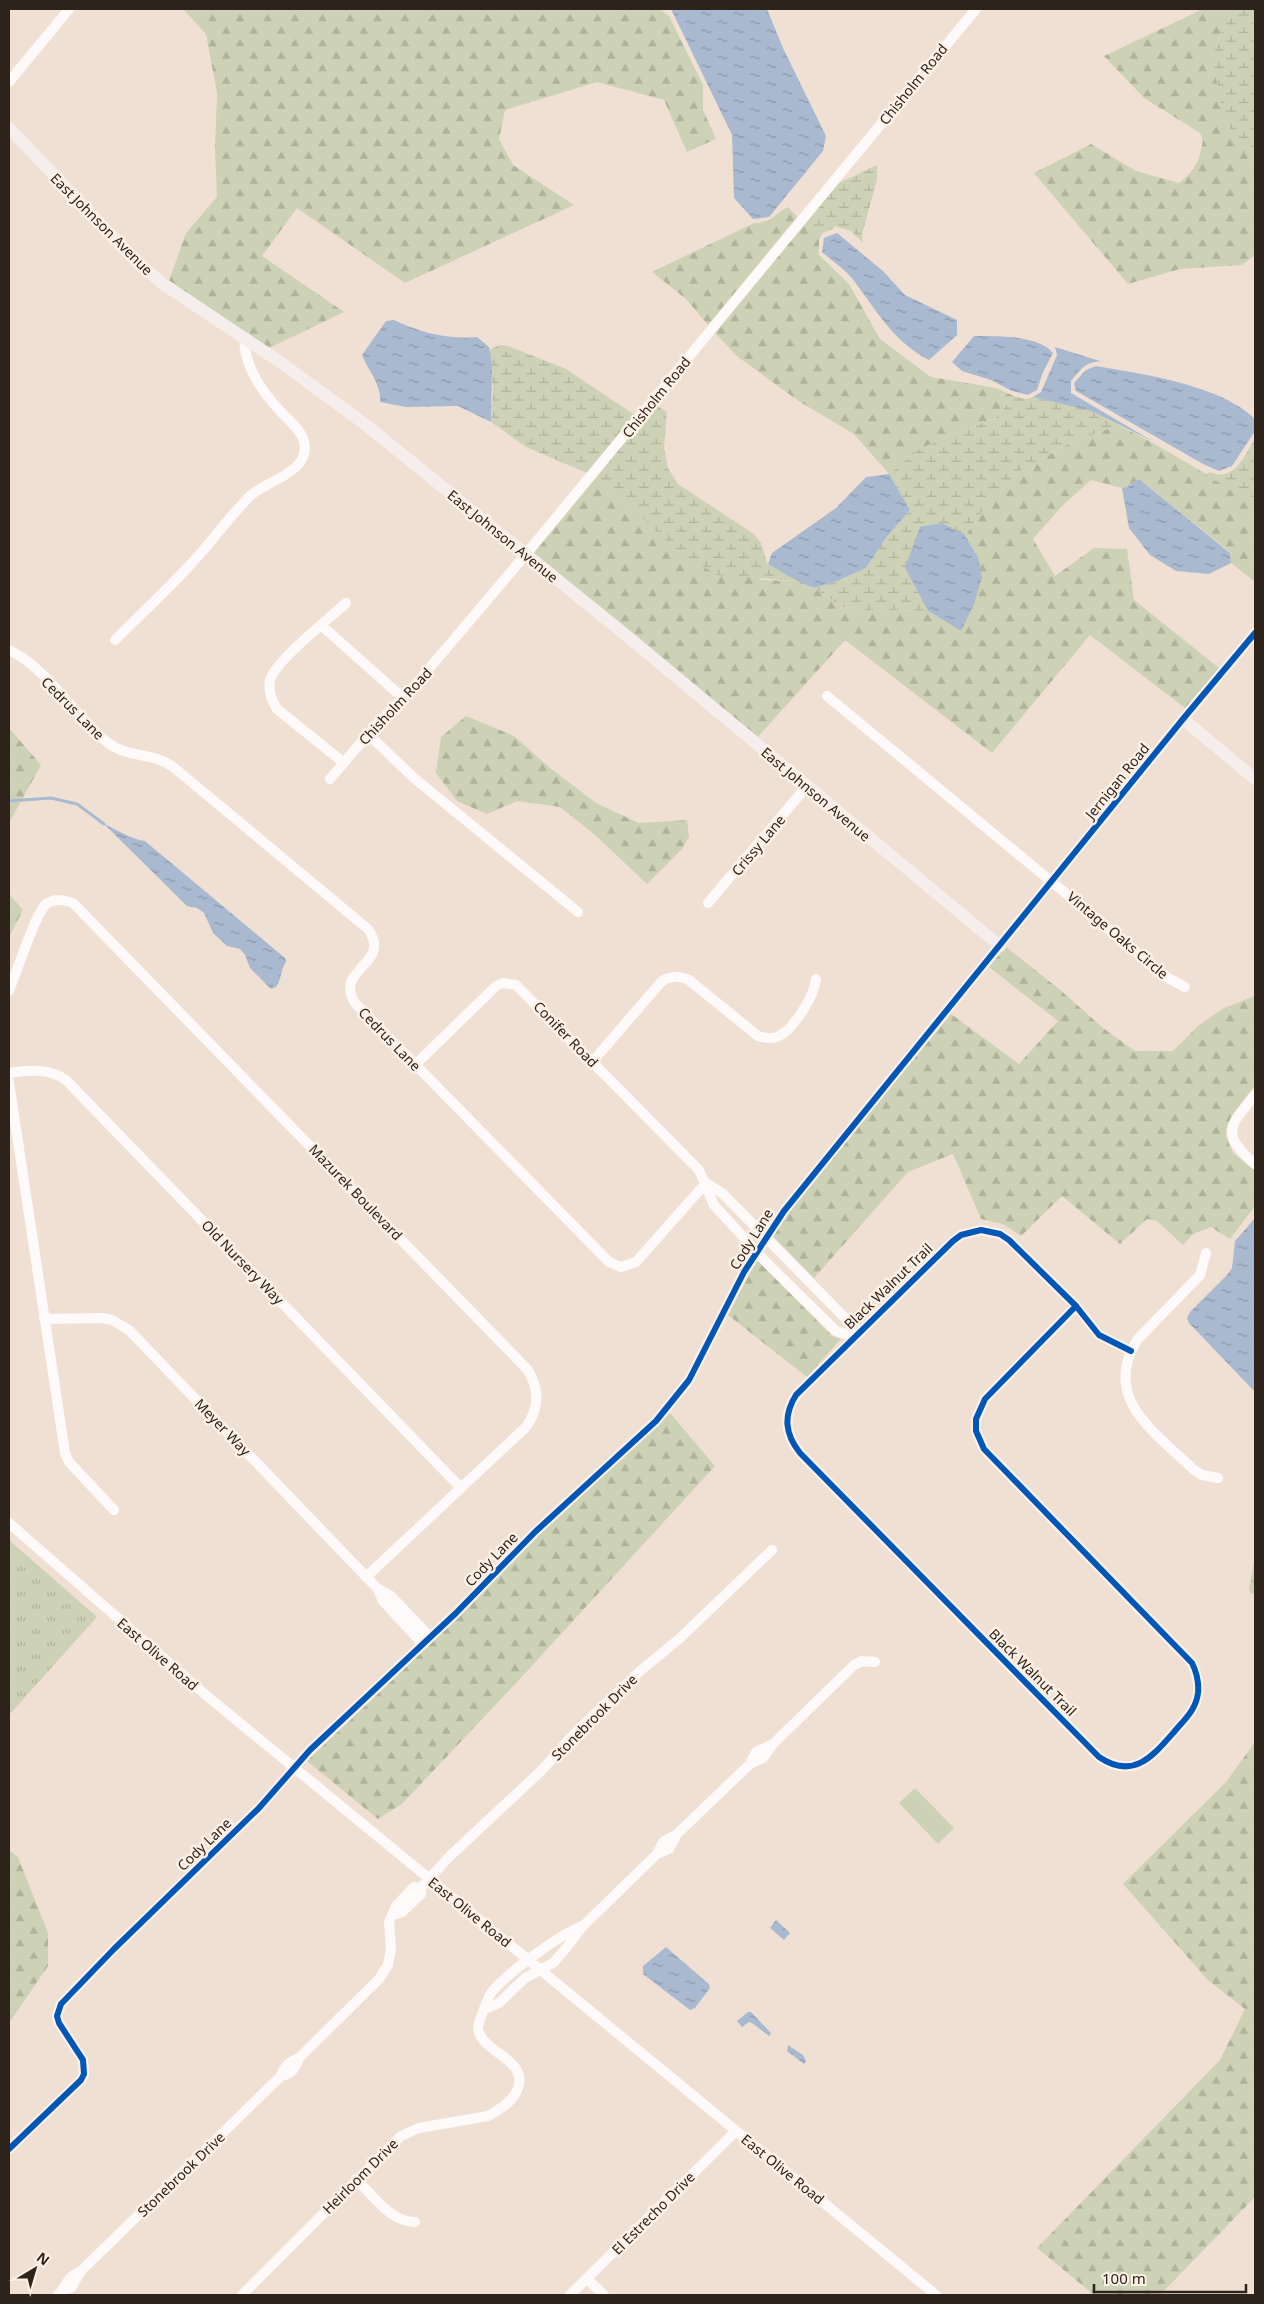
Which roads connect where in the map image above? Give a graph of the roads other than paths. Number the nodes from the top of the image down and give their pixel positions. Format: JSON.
{"nodes":[{"id":1,"x":70,"y":9,"type":"edge"},
{"id":2,"x":976,"y":9,"type":"edge"},
{"id":3,"x":9,"y":82,"type":"edge"},
{"id":4,"x":9,"y":128,"type":"edge"},
{"id":5,"x":244,"y":339,"type":"junction"},
{"id":6,"x":526,"y":554,"type":"junction"},
{"id":7,"x":346,"y":603,"type":"dead end"},
{"id":8,"x":322,"y":626,"type":"junction"},
{"id":9,"x":1255,"y":633,"type":"edge"},
{"id":10,"x":115,"y":640,"type":"dead end"},
{"id":11,"x":9,"y":650,"type":"edge"},
{"id":12,"x":827,"y":696,"type":"dead end"},
{"id":13,"x":403,"y":698,"type":"junction"},
{"id":14,"x":1183,"y":719,"type":"junction"},
{"id":15,"x":368,"y":734,"type":"junction"},
{"id":16,"x":344,"y":763,"type":"junction"},
{"id":17,"x":330,"y":779,"type":"dead end"},
{"id":18,"x":1255,"y":779,"type":"edge"},
{"id":19,"x":807,"y":786,"type":"junction"},
{"id":20,"x":1053,"y":881,"type":"junction"},
{"id":21,"x":708,"y":903,"type":"dead end"},
{"id":22,"x":578,"y":912,"type":"dead end"},
{"id":23,"x":1000,"y":946,"type":"junction"},
{"id":24,"x":816,"y":979,"type":"dead end"},
{"id":25,"x":1185,"y":987,"type":"dead end"},
{"id":26,"x":9,"y":991,"type":"edge"},
{"id":27,"x":593,"y":1061,"type":"junction"},
{"id":28,"x":415,"y":1065,"type":"junction"},
{"id":29,"x":9,"y":1073,"type":"edge"},
{"id":30,"x":9,"y":1082,"type":"edge"},
{"id":31,"x":1255,"y":1095,"type":"edge"},
{"id":32,"x":1255,"y":1164,"type":"edge"},
{"id":33,"x":706,"y":1182,"type":"junction"},
{"id":34,"x":766,"y":1238,"type":"junction"},
{"id":35,"x":757,"y":1251,"type":"junction"},
{"id":36,"x":1206,"y":1253,"type":"dead end"},
{"id":37,"x":1076,"y":1306,"type":"junction"},
{"id":38,"x":44,"y":1319,"type":"junction"},
{"id":39,"x":854,"y":1337,"type":"junction"},
{"id":40,"x":1130,"y":1350,"type":"junction"},
{"id":41,"x":1218,"y":1478,"type":"dead end"},
{"id":42,"x":461,"y":1488,"type":"junction"},
{"id":43,"x":114,"y":1510,"type":"dead end"},
{"id":44,"x":9,"y":1523,"type":"edge"},
{"id":45,"x":772,"y":1550,"type":"dead end"},
{"id":46,"x":366,"y":1577,"type":"junction"},
{"id":47,"x":427,"y":1641,"type":"junction"},
{"id":48,"x":875,"y":1662,"type":"dead end"},
{"id":49,"x":294,"y":1768,"type":"junction"},
{"id":50,"x":429,"y":1880,"type":"junction"},
{"id":51,"x":582,"y":1926,"type":"junction"},
{"id":52,"x":528,"y":1960,"type":"junction"},
{"id":53,"x":540,"y":1970,"type":"junction"},
{"id":54,"x":486,"y":2008,"type":"junction"},
{"id":55,"x":736,"y":2131,"type":"junction"},
{"id":56,"x":9,"y":2148,"type":"edge"},
{"id":57,"x":356,"y":2179,"type":"junction"},
{"id":58,"x":415,"y":2222,"type":"dead end"},
{"id":59,"x":587,"y":2279,"type":"junction"},
{"id":60,"x":60,"y":2293,"type":"edge"},
{"id":61,"x":242,"y":2295,"type":"edge"},
{"id":62,"x":570,"y":2295,"type":"edge"},
{"id":63,"x":604,"y":2295,"type":"edge"},
{"id":64,"x":936,"y":2295,"type":"edge"}],
"edges":[{"from":1,"to":3,"type":"street"},
{"from":2,"to":6,"type":"street","name":"Chisholm Road"},
{"from":4,"to":5,"type":"main road","name":"East Johnson Avenue"},
{"from":5,"to":6,"type":"main road","name":"East Johnson Avenue"},
{"from":5,"to":10,"type":"street"},
{"from":6,"to":13,"type":"street","name":"Chisholm Road"},
{"from":6,"to":19,"type":"main road","name":"East Johnson Avenue"},
{"from":7,"to":8,"type":"street"},
{"from":8,"to":13,"type":"street"},
{"from":8,"to":16,"type":"street"},
{"from":9,"to":14,"type":"street","name":"Jernigan Road"},
{"from":11,"to":28,"type":"street","name":"Cedrus Lane"},
{"from":12,"to":20,"type":"street","name":"Vintage Oaks Circle"},
{"from":13,"to":15,"type":"street","name":"Chisholm Road"},
{"from":14,"to":18,"type":"main road"},
{"from":14,"to":20,"type":"street","name":"Jernigan Road"},
{"from":15,"to":16,"type":"street","name":"Chisholm Road"},
{"from":15,"to":22,"type":"street"},
{"from":16,"to":17,"type":"street","name":"Chisholm Road"},
{"from":19,"to":21,"type":"street","name":"Crissy Lane"},
{"from":19,"to":23,"type":"main road","name":"East Johnson Avenue"},
{"from":20,"to":23,"type":"street","name":"Jernigan Road"},
{"from":20,"to":25,"type":"street","name":"Vintage Oaks Circle"},
{"from":23,"to":34,"type":"street","name":"Cody Lane"},
{"from":24,"to":27,"type":"street"},
{"from":26,"to":42,"type":"street","name":"Mazurek Boulevard"},
{"from":27,"to":28,"type":"street","name":"Conifer Road"},
{"from":27,"to":33,"type":"street","name":"Conifer Road"},
{"from":28,"to":33,"type":"street","name":"Cedrus Lane"},
{"from":29,"to":42,"type":"street","name":"Old Nursery Way"},
{"from":30,"to":38,"type":"street"},
{"from":31,"to":32,"type":"street"},
{"from":33,"to":34,"type":"street","name":"Conifer Road"},
{"from":33,"to":35,"type":"street","name":"Conifer Road"},
{"from":34,"to":35,"type":"street","name":"Cody Lane"},
{"from":34,"to":39,"type":"street","name":"Conifer Road"},
{"from":35,"to":39,"type":"street","name":"Conifer Road"},
{"from":35,"to":47,"type":"street","name":"Cody Lane"},
{"from":36,"to":40,"type":"street"},
{"from":37,"to":39,"type":"street","name":"Black Walnut Trail"},
{"from":37,"to":39,"type":"street","name":"Black Walnut Trail"},
{"from":37,"to":40,"type":"street","name":"Black Walnut Trail"},
{"from":38,"to":43,"type":"street"},
{"from":38,"to":46,"type":"street","name":"Meyer Way"},
{"from":40,"to":41,"type":"street"},
{"from":42,"to":46,"type":"street","name":"Mazurek Boulevard"},
{"from":44,"to":49,"type":"street","name":"East Olive Road"},
{"from":45,"to":50,"type":"street","name":"Stonebrook Drive"},
{"from":46,"to":47,"type":"street","name":"Meyer Way"},
{"from":47,"to":49,"type":"street","name":"Cody Lane"},
{"from":48,"to":51,"type":"street","name":"Heirloom Drive"},
{"from":49,"to":50,"type":"street","name":"East Olive Road"},
{"from":49,"to":56,"type":"street","name":"Cody Lane"},
{"from":50,"to":52,"type":"street","name":"East Olive Road"},
{"from":50,"to":60,"type":"street","name":"Stonebrook Drive"},
{"from":51,"to":52,"type":"street","name":"Heirloom Drive"},
{"from":51,"to":53,"type":"street","name":"Heirloom Drive"},
{"from":52,"to":53,"type":"street","name":"East Olive Road"},
{"from":52,"to":54,"type":"street","name":"Heirloom Drive"},
{"from":53,"to":54,"type":"street","name":"Heirloom Drive"},
{"from":53,"to":55,"type":"street","name":"East Olive Road"},
{"from":54,"to":57,"type":"street","name":"Heirloom Drive"},
{"from":55,"to":59,"type":"street","name":"El Estrecho Drive"},
{"from":55,"to":64,"type":"street","name":"East Olive Road"},
{"from":57,"to":58,"type":"street"},
{"from":57,"to":61,"type":"street","name":"Heirloom Drive"},
{"from":59,"to":62,"type":"street","name":"El Estrecho Drive"},
{"from":59,"to":63,"type":"street"}]}
